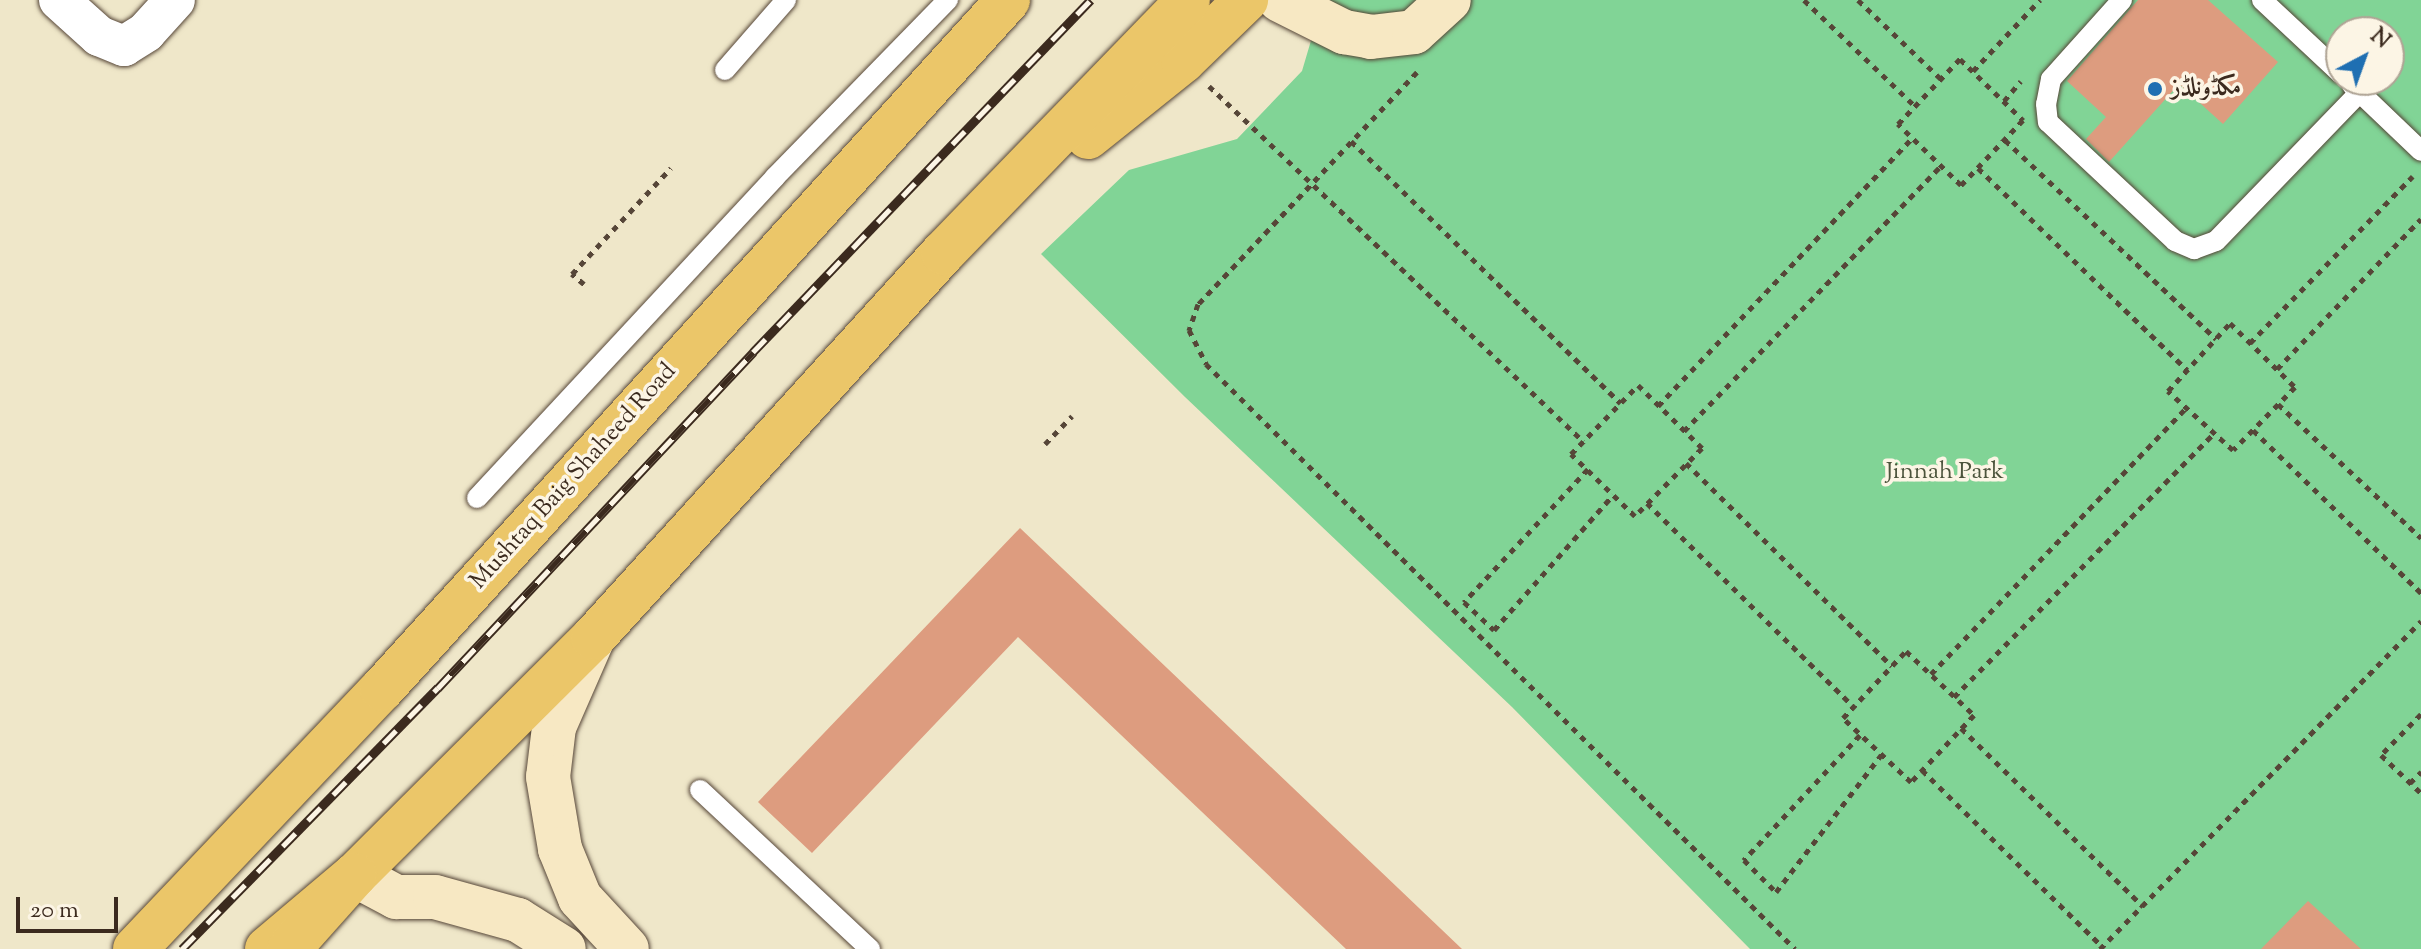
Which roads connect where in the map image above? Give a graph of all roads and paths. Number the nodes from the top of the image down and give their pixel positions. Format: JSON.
{"nodes":[{"id":1,"x":59,"y":0,"type":"edge"},
{"id":2,"x":175,"y":0,"type":"edge"},
{"id":3,"x":786,"y":0,"type":"edge"},
{"id":4,"x":948,"y":0,"type":"edge"},
{"id":5,"x":1008,"y":0,"type":"edge"},
{"id":6,"x":1188,"y":0,"type":"edge"},
{"id":7,"x":1246,"y":0,"type":"edge"},
{"id":8,"x":1280,"y":0,"type":"edge"},
{"id":9,"x":1449,"y":0,"type":"edge"},
{"id":10,"x":1804,"y":0,"type":"edge"},
{"id":11,"x":1858,"y":0,"type":"edge"},
{"id":12,"x":2040,"y":0,"type":"edge"},
{"id":13,"x":2122,"y":0,"type":"edge"},
{"id":14,"x":2262,"y":0,"type":"edge"},
{"id":15,"x":2325,"y":59,"type":"edge"},
{"id":16,"x":1183,"y":61,"type":"junction"},
{"id":17,"x":1423,"y":65,"type":"dead end"},
{"id":18,"x":725,"y":70,"type":"dead end"},
{"id":19,"x":1973,"y":71,"type":"junction"},
{"id":20,"x":1941,"y":79,"type":"junction"},
{"id":21,"x":2344,"y":96,"type":"edge"},
{"id":22,"x":2363,"y":96,"type":"edge"},
{"id":23,"x":1915,"y":106,"type":"junction"},
{"id":24,"x":1912,"y":138,"type":"junction"},
{"id":25,"x":2005,"y":140,"type":"junction"},
{"id":26,"x":1351,"y":141,"type":"junction"},
{"id":27,"x":2421,"y":151,"type":"edge"},
{"id":28,"x":1941,"y":166,"type":"junction"},
{"id":29,"x":671,"y":168,"type":"dead end"},
{"id":30,"x":1978,"y":168,"type":"junction"},
{"id":31,"x":2413,"y":175,"type":"dead end"},
{"id":32,"x":1313,"y":182,"type":"junction"},
{"id":33,"x":2421,"y":219,"type":"edge"},
{"id":34,"x":943,"y":253,"type":"junction"},
{"id":35,"x":584,"y":284,"type":"dead end"},
{"id":36,"x":2216,"y":339,"type":"junction"},
{"id":37,"x":2250,"y":343,"type":"junction"},
{"id":38,"x":2277,"y":369,"type":"junction"},
{"id":39,"x":2187,"y":370,"type":"junction"},
{"id":40,"x":1620,"y":403,"type":"junction"},
{"id":41,"x":2278,"y":404,"type":"junction"},
{"id":42,"x":1658,"y":406,"type":"junction"},
{"id":43,"x":2186,"y":408,"type":"junction"},
{"id":44,"x":1072,"y":416,"type":"dead end"},
{"id":45,"x":2253,"y":430,"type":"junction"},
{"id":46,"x":1684,"y":431,"type":"junction"},
{"id":47,"x":2214,"y":433,"type":"junction"},
{"id":48,"x":1583,"y":441,"type":"junction"},
{"id":49,"x":1045,"y":444,"type":"dead end"},
{"id":50,"x":1686,"y":463,"type":"junction"},
{"id":51,"x":1588,"y":469,"type":"junction"},
{"id":52,"x":1613,"y":495,"type":"junction"},
{"id":53,"x":477,"y":498,"type":"dead end"},
{"id":54,"x":1647,"y":503,"type":"junction"},
{"id":55,"x":2421,"y":538,"type":"edge"},
{"id":56,"x":2421,"y":593,"type":"edge"},
{"id":57,"x":2421,"y":621,"type":"edge"},
{"id":58,"x":593,"y":638,"type":"junction"},
{"id":59,"x":1892,"y":666,"type":"junction"},
{"id":60,"x":1931,"y":674,"type":"junction"},
{"id":61,"x":1954,"y":697,"type":"junction"},
{"id":62,"x":1854,"y":707,"type":"junction"},
{"id":63,"x":2421,"y":714,"type":"edge"},
{"id":64,"x":1961,"y":728,"type":"junction"},
{"id":65,"x":1860,"y":735,"type":"junction"},
{"id":66,"x":1881,"y":755,"type":"junction"},
{"id":67,"x":1922,"y":770,"type":"junction"},
{"id":68,"x":2421,"y":772,"type":"edge"},
{"id":69,"x":2410,"y":783,"type":"junction"},
{"id":70,"x":700,"y":790,"type":"dead end"},
{"id":71,"x":2421,"y":793,"type":"edge"},
{"id":72,"x":355,"y":875,"type":"junction"},
{"id":73,"x":2143,"y":906,"type":"junction"},
{"id":74,"x":2101,"y":948,"type":"edge"},
{"id":75,"x":135,"y":949,"type":"edge"},
{"id":76,"x":267,"y":949,"type":"edge"},
{"id":77,"x":289,"y":949,"type":"edge"},
{"id":78,"x":564,"y":949,"type":"edge"},
{"id":79,"x":627,"y":949,"type":"edge"},
{"id":80,"x":870,"y":949,"type":"edge"},
{"id":81,"x":1795,"y":949,"type":"edge"}],
"edges":[{"from":1,"to":2,"type":"street"},
{"from":3,"to":18,"type":"lane"},
{"from":4,"to":53,"type":"lane"},
{"from":5,"to":75,"type":"main road","name":"Mushtaq Baig Shaheed Road"},
{"from":6,"to":34,"type":"main road"},
{"from":7,"to":16,"type":"main road"},
{"from":8,"to":9,"type":"street"},
{"from":10,"to":23,"type":"path"},
{"from":11,"to":20,"type":"path"},
{"from":12,"to":19,"type":"path"},
{"from":13,"to":21,"type":"lane"},
{"from":14,"to":15,"type":"lane"},
{"from":16,"to":32,"type":"path"},
{"from":16,"to":34,"type":"main road"},
{"from":17,"to":26,"type":"path"},
{"from":19,"to":20,"type":"path"},
{"from":19,"to":25,"type":"path"},
{"from":20,"to":23,"type":"path"},
{"from":22,"to":27,"type":"lane"},
{"from":23,"to":24,"type":"path"},
{"from":24,"to":28,"type":"path"},
{"from":24,"to":42,"type":"path"},
{"from":25,"to":30,"type":"path"},
{"from":25,"to":36,"type":"path"},
{"from":26,"to":32,"type":"path"},
{"from":26,"to":40,"type":"path"},
{"from":28,"to":30,"type":"path"},
{"from":28,"to":46,"type":"path"},
{"from":29,"to":35,"type":"path"},
{"from":30,"to":39,"type":"path"},
{"from":31,"to":37,"type":"path"},
{"from":32,"to":48,"type":"path"},
{"from":32,"to":81,"type":"path"},
{"from":33,"to":38,"type":"path"},
{"from":34,"to":58,"type":"main road"},
{"from":36,"to":37,"type":"path"},
{"from":36,"to":39,"type":"path"},
{"from":37,"to":38,"type":"path"},
{"from":38,"to":41,"type":"path"},
{"from":39,"to":43,"type":"path"},
{"from":40,"to":42,"type":"path"},
{"from":40,"to":48,"type":"path"},
{"from":41,"to":45,"type":"path"},
{"from":41,"to":55,"type":"path"},
{"from":42,"to":46,"type":"path"},
{"from":43,"to":47,"type":"path"},
{"from":43,"to":60,"type":"path"},
{"from":44,"to":49,"type":"path"},
{"from":45,"to":47,"type":"path"},
{"from":45,"to":56,"type":"path"},
{"from":46,"to":50,"type":"path"},
{"from":47,"to":61,"type":"path"},
{"from":48,"to":51,"type":"path"},
{"from":50,"to":54,"type":"path"},
{"from":50,"to":59,"type":"path"},
{"from":51,"to":52,"type":"path"},
{"from":51,"to":52,"type":"path"},
{"from":52,"to":54,"type":"path"},
{"from":54,"to":62,"type":"path"},
{"from":57,"to":73,"type":"path"},
{"from":58,"to":72,"type":"main road"},
{"from":58,"to":79,"type":"street"},
{"from":59,"to":60,"type":"path"},
{"from":59,"to":62,"type":"path"},
{"from":60,"to":61,"type":"path"},
{"from":61,"to":64,"type":"path"},
{"from":62,"to":65,"type":"path"},
{"from":63,"to":69,"type":"path"},
{"from":64,"to":67,"type":"path"},
{"from":64,"to":73,"type":"path"},
{"from":65,"to":66,"type":"path"},
{"from":65,"to":66,"type":"path"},
{"from":66,"to":67,"type":"path"},
{"from":67,"to":74,"type":"path"},
{"from":68,"to":69,"type":"path"},
{"from":69,"to":71,"type":"path"},
{"from":70,"to":80,"type":"lane"},
{"from":72,"to":76,"type":"main road"},
{"from":72,"to":77,"type":"main road"},
{"from":72,"to":78,"type":"street"},
{"from":73,"to":74,"type":"path"}]}
